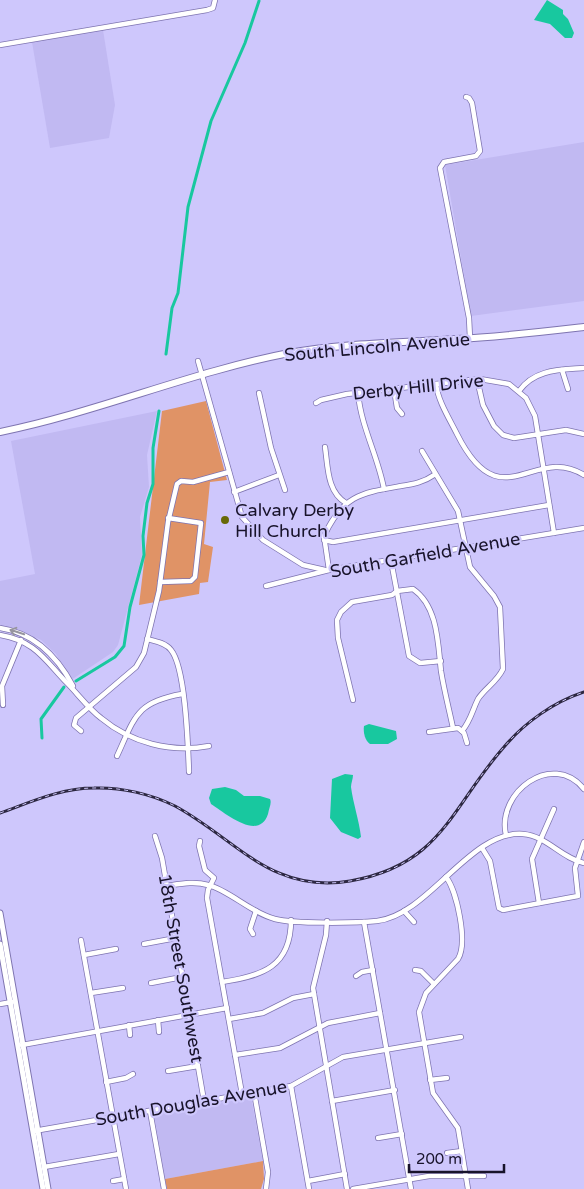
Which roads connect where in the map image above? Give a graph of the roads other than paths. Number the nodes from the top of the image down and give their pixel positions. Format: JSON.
{"nodes":[{"id":1,"x":215,"y":0,"type":"edge"},
{"id":2,"x":0,"y":45,"type":"edge"},
{"id":3,"x":466,"y":97,"type":"dead end"},
{"id":4,"x":584,"y":327,"type":"edge"},
{"id":5,"x":470,"y":338,"type":"junction"},
{"id":6,"x":198,"y":361,"type":"dead end"},
{"id":7,"x":584,"y":368,"type":"edge"},
{"id":8,"x":562,"y":370,"type":"junction"},
{"id":9,"x":202,"y":373,"type":"junction"},
{"id":10,"x":477,"y":379,"type":"junction"},
{"id":11,"x":436,"y":384,"type":"junction"},
{"id":12,"x":394,"y":389,"type":"junction"},
{"id":13,"x":568,"y":390,"type":"dead end"},
{"id":14,"x":519,"y":391,"type":"junction"},
{"id":15,"x":259,"y":393,"type":"dead end"},
{"id":16,"x":358,"y":393,"type":"junction"},
{"id":17,"x":316,"y":402,"type":"dead end"},
{"id":18,"x":402,"y":414,"type":"dead end"},
{"id":19,"x":0,"y":432,"type":"edge"},
{"id":20,"x":538,"y":434,"type":"junction"},
{"id":21,"x":584,"y":434,"type":"edge"},
{"id":22,"x":325,"y":447,"type":"dead end"},
{"id":23,"x":422,"y":451,"type":"dead end"},
{"id":24,"x":544,"y":470,"type":"junction"},
{"id":25,"x":229,"y":472,"type":"junction"},
{"id":26,"x":434,"y":475,"type":"junction"},
{"id":27,"x":584,"y":475,"type":"edge"},
{"id":28,"x":279,"y":476,"type":"junction"},
{"id":29,"x":384,"y":489,"type":"junction"},
{"id":30,"x":285,"y":490,"type":"dead end"},
{"id":31,"x":234,"y":492,"type":"junction"},
{"id":32,"x":346,"y":504,"type":"junction"},
{"id":33,"x":550,"y":506,"type":"junction"},
{"id":34,"x":168,"y":518,"type":"junction"},
{"id":35,"x":460,"y":521,"type":"junction"},
{"id":36,"x":584,"y":528,"type":"edge"},
{"id":37,"x":554,"y":533,"type":"junction"},
{"id":38,"x":324,"y":540,"type":"junction"},
{"id":39,"x":465,"y":549,"type":"junction"},
{"id":40,"x":389,"y":561,"type":"junction"},
{"id":41,"x":329,"y":570,"type":"junction"},
{"id":42,"x":160,"y":582,"type":"junction"},
{"id":43,"x":266,"y":586,"type":"dead end"},
{"id":44,"x":397,"y":591,"type":"junction"},
{"id":45,"x":0,"y":628,"type":"edge"},
{"id":46,"x":0,"y":635,"type":"edge"},
{"id":47,"x":21,"y":640,"type":"junction"},
{"id":48,"x":147,"y":640,"type":"junction"},
{"id":49,"x":441,"y":661,"type":"junction"},
{"id":50,"x":74,"y":690,"type":"junction"},
{"id":51,"x":182,"y":694,"type":"junction"},
{"id":52,"x":354,"y":700,"type":"dead end"},
{"id":53,"x":3,"y":705,"type":"dead end"},
{"id":54,"x":89,"y":706,"type":"junction"},
{"id":55,"x":453,"y":728,"type":"junction"},
{"id":56,"x":81,"y":731,"type":"dead end"},
{"id":57,"x":462,"y":731,"type":"junction"},
{"id":58,"x":429,"y":732,"type":"dead end"},
{"id":59,"x":127,"y":735,"type":"junction"},
{"id":60,"x":467,"y":743,"type":"dead end"},
{"id":61,"x":210,"y":746,"type":"dead end"},
{"id":62,"x":189,"y":748,"type":"junction"},
{"id":63,"x":116,"y":756,"type":"dead end"},
{"id":64,"x":189,"y":772,"type":"dead end"},
{"id":65,"x":584,"y":788,"type":"edge"},
{"id":66,"x":554,"y":809,"type":"dead end"},
{"id":67,"x":506,"y":835,"type":"junction"},
{"id":68,"x":155,"y":836,"type":"dead end"},
{"id":69,"x":540,"y":838,"type":"junction"},
{"id":70,"x":200,"y":841,"type":"dead end"},
{"id":71,"x":584,"y":842,"type":"edge"},
{"id":72,"x":482,"y":848,"type":"junction"},
{"id":73,"x":576,"y":861,"type":"junction"},
{"id":74,"x":584,"y":863,"type":"edge"},
{"id":75,"x":446,"y":877,"type":"junction"},
{"id":76,"x":210,"y":885,"type":"junction"},
{"id":77,"x":166,"y":886,"type":"junction"},
{"id":78,"x":539,"y":903,"type":"junction"},
{"id":79,"x":256,"y":911,"type":"junction"},
{"id":80,"x":404,"y":911,"type":"junction"},
{"id":81,"x":0,"y":913,"type":"edge"},
{"id":82,"x":291,"y":920,"type":"junction"},
{"id":83,"x":327,"y":921,"type":"junction"},
{"id":84,"x":364,"y":922,"type":"junction"},
{"id":85,"x":414,"y":922,"type":"dead end"},
{"id":86,"x":253,"y":934,"type":"dead end"},
{"id":87,"x":176,"y":938,"type":"junction"},
{"id":88,"x":81,"y":940,"type":"dead end"},
{"id":89,"x":0,"y":944,"type":"edge"},
{"id":90,"x":144,"y":944,"type":"dead end"},
{"id":91,"x":116,"y":949,"type":"dead end"},
{"id":92,"x":84,"y":955,"type":"junction"},
{"id":93,"x":373,"y":970,"type":"junction"},
{"id":94,"x":415,"y":970,"type":"dead end"},
{"id":95,"x":356,"y":976,"type":"dead end"},
{"id":96,"x":182,"y":977,"type":"junction"},
{"id":97,"x":151,"y":982,"type":"dead end"},
{"id":98,"x":222,"y":982,"type":"junction"},
{"id":99,"x":434,"y":984,"type":"junction"},
{"id":100,"x":123,"y":988,"type":"dead end"},
{"id":101,"x":91,"y":993,"type":"junction"},
{"id":102,"x":314,"y":994,"type":"junction"},
{"id":103,"x":13,"y":1001,"type":"junction"},
{"id":104,"x":0,"y":1004,"type":"edge"},
{"id":105,"x":227,"y":1008,"type":"junction"},
{"id":106,"x":380,"y":1013,"type":"junction"},
{"id":107,"x":189,"y":1015,"type":"junction"},
{"id":108,"x":229,"y":1019,"type":"junction"},
{"id":109,"x":158,"y":1020,"type":"junction"},
{"id":110,"x":129,"y":1026,"type":"junction"},
{"id":111,"x":319,"y":1026,"type":"junction"},
{"id":112,"x":97,"y":1031,"type":"junction"},
{"id":113,"x":160,"y":1032,"type":"dead end"},
{"id":114,"x":130,"y":1036,"type":"dead end"},
{"id":115,"x":461,"y":1037,"type":"dead end"},
{"id":116,"x":424,"y":1043,"type":"junction"},
{"id":117,"x":21,"y":1045,"type":"junction"},
{"id":118,"x":386,"y":1050,"type":"junction"},
{"id":119,"x":235,"y":1056,"type":"junction"},
{"id":120,"x":198,"y":1066,"type":"junction"},
{"id":121,"x":326,"y":1066,"type":"junction"},
{"id":122,"x":168,"y":1071,"type":"dead end"},
{"id":123,"x":133,"y":1074,"type":"dead end"},
{"id":124,"x":447,"y":1078,"type":"dead end"},
{"id":125,"x":430,"y":1080,"type":"junction"},
{"id":126,"x":106,"y":1082,"type":"junction"},
{"id":127,"x":292,"y":1086,"type":"junction"},
{"id":128,"x":395,"y":1090,"type":"junction"},
{"id":129,"x":254,"y":1092,"type":"junction"},
{"id":130,"x":242,"y":1094,"type":"junction"},
{"id":131,"x":332,"y":1100,"type":"junction"},
{"id":132,"x":204,"y":1101,"type":"junction"},
{"id":133,"x":150,"y":1111,"type":"junction"},
{"id":134,"x":113,"y":1117,"type":"junction"},
{"id":135,"x":35,"y":1131,"type":"junction"},
{"id":136,"x":402,"y":1134,"type":"junction"},
{"id":137,"x":378,"y":1138,"type":"dead end"},
{"id":138,"x":462,"y":1151,"type":"junction"},
{"id":139,"x":447,"y":1153,"type":"dead end"},
{"id":140,"x":119,"y":1154,"type":"junction"},
{"id":141,"x":44,"y":1167,"type":"junction"},
{"id":142,"x":345,"y":1174,"type":"junction"},
{"id":143,"x":484,"y":1176,"type":"dead end"},
{"id":144,"x":466,"y":1177,"type":"junction"},
{"id":145,"x":124,"y":1179,"type":"junction"},
{"id":146,"x":410,"y":1179,"type":"junction"},
{"id":147,"x":112,"y":1181,"type":"dead end"},
{"id":148,"x":308,"y":1181,"type":"junction"},
{"id":149,"x":43,"y":1189,"type":"edge"},
{"id":150,"x":48,"y":1189,"type":"edge"},
{"id":151,"x":126,"y":1189,"type":"edge"},
{"id":152,"x":164,"y":1189,"type":"edge"},
{"id":153,"x":266,"y":1189,"type":"edge"},
{"id":154,"x":309,"y":1189,"type":"edge"},
{"id":155,"x":347,"y":1189,"type":"edge"},
{"id":156,"x":352,"y":1189,"type":"edge"},
{"id":157,"x":411,"y":1189,"type":"edge"},
{"id":158,"x":468,"y":1189,"type":"edge"}],
"edges":[{"from":1,"to":2,"type":"street"},
{"from":3,"to":5,"type":"street"},
{"from":4,"to":5,"type":"highway","name":"South Lincoln Avenue"},
{"from":5,"to":9,"type":"highway","name":"South Lincoln Avenue"},
{"from":6,"to":9,"type":"street"},
{"from":7,"to":8,"type":"street"},
{"from":8,"to":13,"type":"street"},
{"from":8,"to":14,"type":"street"},
{"from":9,"to":19,"type":"highway","name":"South Lincoln Avenue"},
{"from":9,"to":25,"type":"street"},
{"from":10,"to":11,"type":"street","name":"Derby Hill Drive"},
{"from":10,"to":14,"type":"street","name":"Derby Hill Drive"},
{"from":10,"to":20,"type":"street"},
{"from":11,"to":12,"type":"street","name":"Derby Hill Drive"},
{"from":11,"to":24,"type":"street"},
{"from":12,"to":16,"type":"street","name":"Derby Hill Drive"},
{"from":12,"to":18,"type":"street"},
{"from":14,"to":20,"type":"street"},
{"from":15,"to":28,"type":"street"},
{"from":16,"to":17,"type":"street","name":"Derby Hill Drive"},
{"from":16,"to":29,"type":"street"},
{"from":20,"to":21,"type":"street"},
{"from":20,"to":24,"type":"street"},
{"from":22,"to":32,"type":"street"},
{"from":23,"to":26,"type":"street"},
{"from":24,"to":27,"type":"street"},
{"from":24,"to":33,"type":"street"},
{"from":25,"to":31,"type":"street"},
{"from":25,"to":34,"type":"street"},
{"from":26,"to":29,"type":"street"},
{"from":26,"to":35,"type":"street"},
{"from":28,"to":30,"type":"street"},
{"from":28,"to":31,"type":"street"},
{"from":29,"to":32,"type":"street"},
{"from":31,"to":41,"type":"street"},
{"from":32,"to":38,"type":"street"},
{"from":33,"to":35,"type":"street"},
{"from":33,"to":37,"type":"street"},
{"from":34,"to":42,"type":"street"},
{"from":34,"to":42,"type":"street"},
{"from":35,"to":38,"type":"street"},
{"from":35,"to":39,"type":"street"},
{"from":36,"to":37,"type":"street","name":"South Garfield Avenue"},
{"from":37,"to":39,"type":"street","name":"South Garfield Avenue"},
{"from":38,"to":41,"type":"street"},
{"from":39,"to":40,"type":"street","name":"South Garfield Avenue"},
{"from":39,"to":57,"type":"street"},
{"from":40,"to":41,"type":"street","name":"South Garfield Avenue"},
{"from":40,"to":44,"type":"street"},
{"from":41,"to":43,"type":"street","name":"South Garfield Avenue"},
{"from":42,"to":48,"type":"street"},
{"from":44,"to":49,"type":"street"},
{"from":44,"to":49,"type":"street"},
{"from":44,"to":52,"type":"street"},
{"from":50,"to":45,"type":"street","one_way":true},
{"from":46,"to":47,"type":"street"},
{"from":47,"to":50,"type":"street"},
{"from":47,"to":53,"type":"street"},
{"from":48,"to":51,"type":"street"},
{"from":48,"to":54,"type":"street"},
{"from":49,"to":55,"type":"street"},
{"from":50,"to":54,"type":"street"},
{"from":51,"to":59,"type":"street"},
{"from":51,"to":62,"type":"street"},
{"from":54,"to":56,"type":"street"},
{"from":54,"to":59,"type":"street"},
{"from":55,"to":57,"type":"street"},
{"from":55,"to":58,"type":"street"},
{"from":57,"to":60,"type":"street"},
{"from":59,"to":62,"type":"street"},
{"from":59,"to":63,"type":"street"},
{"from":61,"to":62,"type":"street"},
{"from":62,"to":64,"type":"street"},
{"from":65,"to":67,"type":"street"},
{"from":66,"to":69,"type":"street"},
{"from":67,"to":69,"type":"street"},
{"from":67,"to":72,"type":"street"},
{"from":68,"to":77,"type":"street","name":"18th Street Southwest"},
{"from":69,"to":73,"type":"street"},
{"from":69,"to":78,"type":"street"},
{"from":70,"to":76,"type":"street"},
{"from":71,"to":73,"type":"street"},
{"from":72,"to":75,"type":"street"},
{"from":72,"to":78,"type":"street"},
{"from":73,"to":74,"type":"street"},
{"from":73,"to":78,"type":"street"},
{"from":75,"to":80,"type":"street"},
{"from":75,"to":99,"type":"street"},
{"from":76,"to":77,"type":"street"},
{"from":76,"to":79,"type":"street"},
{"from":76,"to":98,"type":"street"},
{"from":77,"to":87,"type":"street","name":"18th Street Southwest"},
{"from":79,"to":82,"type":"street"},
{"from":79,"to":86,"type":"street"},
{"from":80,"to":84,"type":"street"},
{"from":80,"to":85,"type":"street"},
{"from":81,"to":103,"type":"main road"},
{"from":82,"to":83,"type":"street"},
{"from":82,"to":98,"type":"street"},
{"from":83,"to":84,"type":"street"},
{"from":83,"to":102,"type":"street"},
{"from":84,"to":93,"type":"street"},
{"from":87,"to":90,"type":"street"},
{"from":87,"to":96,"type":"street","name":"18th Street Southwest"},
{"from":88,"to":92,"type":"street"},
{"from":89,"to":103,"type":"main road"},
{"from":91,"to":92,"type":"street"},
{"from":92,"to":101,"type":"street"},
{"from":93,"to":95,"type":"street"},
{"from":93,"to":106,"type":"street"},
{"from":94,"to":99,"type":"street"},
{"from":96,"to":97,"type":"street"},
{"from":96,"to":107,"type":"street","name":"18th Street Southwest"},
{"from":98,"to":105,"type":"street"},
{"from":99,"to":116,"type":"street"},
{"from":100,"to":101,"type":"street"},
{"from":101,"to":112,"type":"street"},
{"from":102,"to":108,"type":"street"},
{"from":102,"to":111,"type":"street"},
{"from":103,"to":104,"type":"street"},
{"from":103,"to":117,"type":"main road"},
{"from":105,"to":107,"type":"street"},
{"from":105,"to":108,"type":"street"},
{"from":106,"to":111,"type":"street"},
{"from":106,"to":118,"type":"street"},
{"from":107,"to":109,"type":"street"},
{"from":107,"to":120,"type":"street","name":"18th Street Southwest"},
{"from":108,"to":119,"type":"street"},
{"from":109,"to":110,"type":"street"},
{"from":109,"to":113,"type":"street"},
{"from":110,"to":112,"type":"street"},
{"from":110,"to":114,"type":"street"},
{"from":111,"to":119,"type":"street"},
{"from":111,"to":121,"type":"street"},
{"from":112,"to":117,"type":"street"},
{"from":112,"to":126,"type":"street"},
{"from":115,"to":116,"type":"street","name":"South Douglas Avenue"},
{"from":116,"to":118,"type":"street","name":"South Douglas Avenue"},
{"from":116,"to":125,"type":"street"},
{"from":117,"to":135,"type":"main road"},
{"from":118,"to":121,"type":"street","name":"South Douglas Avenue"},
{"from":118,"to":128,"type":"street"},
{"from":119,"to":130,"type":"street"},
{"from":120,"to":122,"type":"street"},
{"from":120,"to":132,"type":"street","name":"18th Street Southwest"},
{"from":121,"to":127,"type":"street","name":"South Douglas Avenue"},
{"from":121,"to":131,"type":"street"},
{"from":123,"to":126,"type":"street"},
{"from":124,"to":125,"type":"street"},
{"from":125,"to":138,"type":"street"},
{"from":126,"to":134,"type":"street"},
{"from":127,"to":129,"type":"street","name":"South Douglas Avenue"},
{"from":127,"to":148,"type":"street"},
{"from":128,"to":131,"type":"street"},
{"from":128,"to":136,"type":"street"},
{"from":129,"to":130,"type":"street","name":"South Douglas Avenue"},
{"from":129,"to":153,"type":"street"},
{"from":130,"to":132,"type":"street","name":"South Douglas Avenue"},
{"from":131,"to":142,"type":"street"},
{"from":132,"to":133,"type":"street","name":"South Douglas Avenue"},
{"from":133,"to":134,"type":"street","name":"South Douglas Avenue"},
{"from":133,"to":152,"type":"street"},
{"from":134,"to":135,"type":"street","name":"South Douglas Avenue"},
{"from":134,"to":140,"type":"street"},
{"from":135,"to":141,"type":"main road"},
{"from":135,"to":149,"type":"main road"},
{"from":136,"to":137,"type":"street"},
{"from":136,"to":146,"type":"street"},
{"from":138,"to":139,"type":"street"},
{"from":138,"to":144,"type":"street"},
{"from":140,"to":141,"type":"street"},
{"from":140,"to":145,"type":"street"},
{"from":141,"to":150,"type":"main road"},
{"from":142,"to":148,"type":"street"},
{"from":142,"to":155,"type":"street"},
{"from":143,"to":144,"type":"street"},
{"from":144,"to":146,"type":"street"},
{"from":144,"to":158,"type":"street"},
{"from":145,"to":147,"type":"street"},
{"from":145,"to":151,"type":"street"},
{"from":146,"to":156,"type":"street"},
{"from":146,"to":157,"type":"street"},
{"from":148,"to":154,"type":"street"}]}
